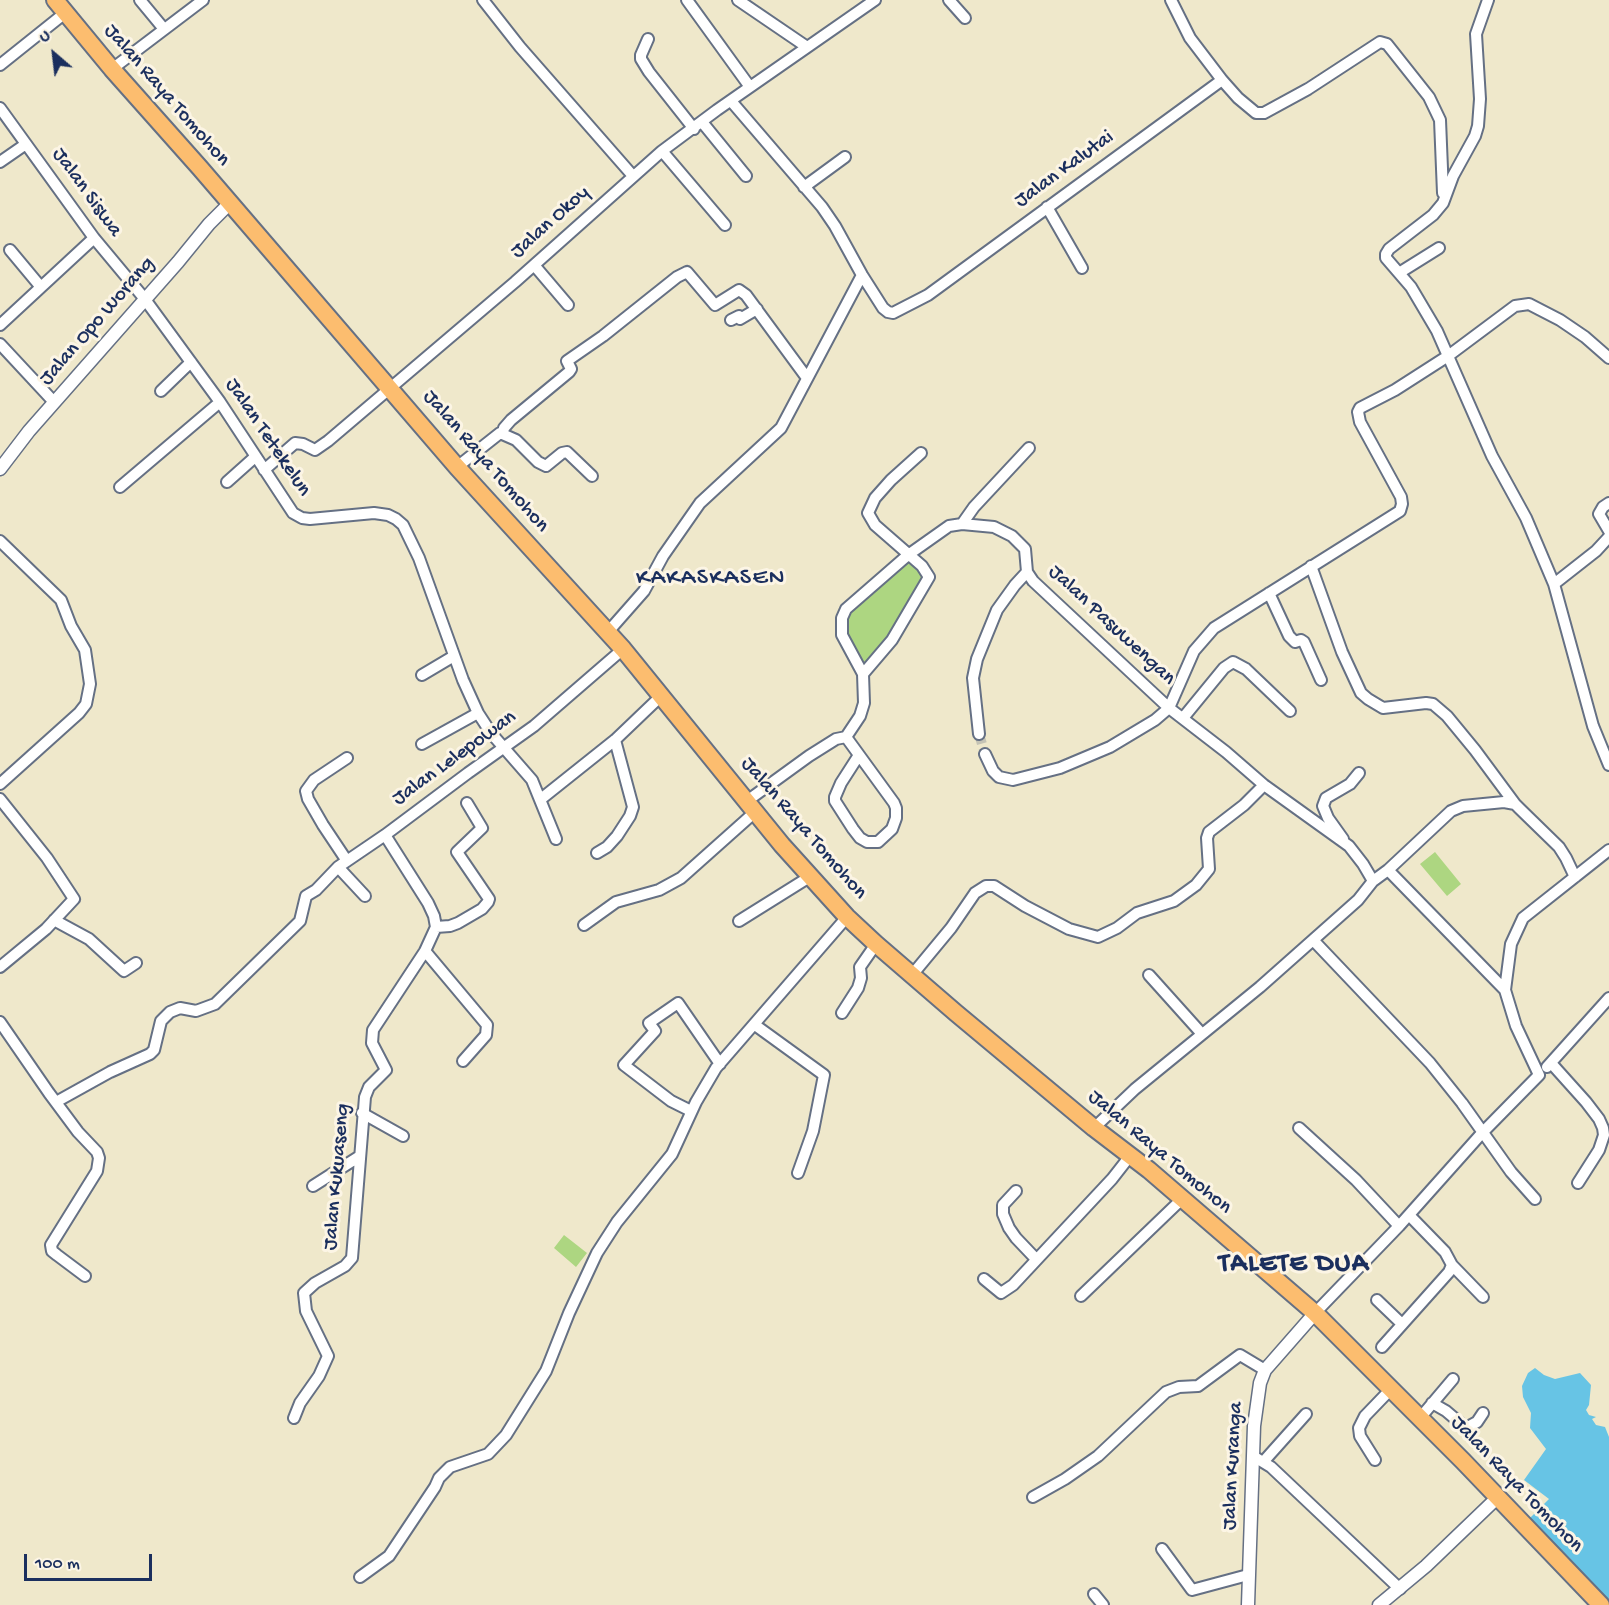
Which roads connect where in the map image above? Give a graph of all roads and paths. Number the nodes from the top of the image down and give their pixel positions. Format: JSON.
{"nodes":[{"id":1,"x":140,"y":0,"type":"edge"},
{"id":2,"x":203,"y":0,"type":"edge"},
{"id":3,"x":483,"y":0,"type":"edge"},
{"id":4,"x":687,"y":0,"type":"edge"},
{"id":5,"x":738,"y":0,"type":"edge"},
{"id":6,"x":875,"y":0,"type":"edge"},
{"id":7,"x":949,"y":0,"type":"edge"},
{"id":8,"x":1171,"y":0,"type":"edge"},
{"id":9,"x":1488,"y":0,"type":"edge"},
{"id":10,"x":60,"y":6,"type":"edge"},
{"id":11,"x":964,"y":18,"type":"dead end"},
{"id":12,"x":164,"y":29,"type":"junction"},
{"id":13,"x":648,"y":39,"type":"dead end"},
{"id":14,"x":807,"y":47,"type":"junction"},
{"id":15,"x":0,"y":65,"type":"edge"},
{"id":16,"x":112,"y":69,"type":"junction"},
{"id":17,"x":1222,"y":80,"type":"junction"},
{"id":18,"x":750,"y":87,"type":"junction"},
{"id":19,"x":731,"y":101,"type":"junction"},
{"id":20,"x":0,"y":108,"type":"edge"},
{"id":21,"x":4,"y":121,"type":"edge"},
{"id":22,"x":698,"y":126,"type":"junction"},
{"id":23,"x":26,"y":144,"type":"junction"},
{"id":24,"x":662,"y":151,"type":"junction"},
{"id":25,"x":845,"y":157,"type":"dead end"},
{"id":26,"x":0,"y":162,"type":"edge"},
{"id":27,"x":633,"y":176,"type":"junction"},
{"id":28,"x":746,"y":176,"type":"dead end"},
{"id":29,"x":804,"y":187,"type":"junction"},
{"id":30,"x":1443,"y":203,"type":"junction"},
{"id":31,"x":229,"y":204,"type":"junction"},
{"id":32,"x":1047,"y":207,"type":"junction"},
{"id":33,"x":725,"y":225,"type":"dead end"},
{"id":34,"x":94,"y":238,"type":"junction"},
{"id":35,"x":1438,"y":248,"type":"dead end"},
{"id":36,"x":10,"y":250,"type":"dead end"},
{"id":37,"x":534,"y":265,"type":"junction"},
{"id":38,"x":1082,"y":268,"type":"dead end"},
{"id":39,"x":1399,"y":273,"type":"junction"},
{"id":40,"x":862,"y":275,"type":"junction"},
{"id":41,"x":40,"y":286,"type":"junction"},
{"id":42,"x":144,"y":298,"type":"junction"},
{"id":43,"x":568,"y":305,"type":"dead end"},
{"id":44,"x":757,"y":309,"type":"junction"},
{"id":45,"x":731,"y":320,"type":"dead end"},
{"id":46,"x":0,"y":325,"type":"edge"},
{"id":47,"x":0,"y":344,"type":"edge"},
{"id":48,"x":1448,"y":356,"type":"junction"},
{"id":49,"x":1609,"y":358,"type":"edge"},
{"id":50,"x":191,"y":362,"type":"junction"},
{"id":51,"x":807,"y":378,"type":"junction"},
{"id":52,"x":390,"y":387,"type":"junction"},
{"id":53,"x":161,"y":391,"type":"dead end"},
{"id":54,"x":54,"y":402,"type":"junction"},
{"id":55,"x":220,"y":402,"type":"junction"},
{"id":56,"x":503,"y":434,"type":"junction"},
{"id":57,"x":1029,"y":448,"type":"dead end"},
{"id":58,"x":921,"y":453,"type":"dead end"},
{"id":59,"x":255,"y":457,"type":"junction"},
{"id":60,"x":457,"y":467,"type":"junction"},
{"id":61,"x":0,"y":469,"type":"edge"},
{"id":62,"x":264,"y":470,"type":"junction"},
{"id":63,"x":592,"y":477,"type":"dead end"},
{"id":64,"x":227,"y":482,"type":"dead end"},
{"id":65,"x":120,"y":487,"type":"dead end"},
{"id":66,"x":1609,"y":503,"type":"edge"},
{"id":67,"x":962,"y":524,"type":"junction"},
{"id":68,"x":1609,"y":531,"type":"edge"},
{"id":69,"x":1609,"y":537,"type":"edge"},
{"id":70,"x":0,"y":541,"type":"edge"},
{"id":71,"x":909,"y":555,"type":"junction"},
{"id":72,"x":1311,"y":566,"type":"junction"},
{"id":73,"x":1027,"y":572,"type":"junction"},
{"id":74,"x":1554,"y":584,"type":"junction"},
{"id":75,"x":1269,"y":593,"type":"junction"},
{"id":76,"x":607,"y":633,"type":"junction"},
{"id":77,"x":623,"y":649,"type":"junction"},
{"id":78,"x":454,"y":656,"type":"junction"},
{"id":79,"x":863,"y":674,"type":"junction"},
{"id":80,"x":422,"y":675,"type":"dead end"},
{"id":81,"x":1321,"y":680,"type":"dead end"},
{"id":82,"x":661,"y":696,"type":"junction"},
{"id":83,"x":1169,"y":708,"type":"junction"},
{"id":84,"x":1290,"y":711,"type":"dead end"},
{"id":85,"x":478,"y":713,"type":"junction"},
{"id":86,"x":1183,"y":718,"type":"junction"},
{"id":87,"x":979,"y":734,"type":"tunnel mouth"},
{"id":88,"x":846,"y":737,"type":"junction"},
{"id":89,"x":615,"y":740,"type":"junction"},
{"id":90,"x":422,"y":744,"type":"dead end"},
{"id":91,"x":503,"y":747,"type":"junction"},
{"id":92,"x":985,"y":754,"type":"tunnel mouth"},
{"id":93,"x":859,"y":755,"type":"junction"},
{"id":94,"x":347,"y":758,"type":"dead end"},
{"id":95,"x":1609,"y":765,"type":"edge"},
{"id":96,"x":1359,"y":773,"type":"dead end"},
{"id":97,"x":0,"y":784,"type":"edge"},
{"id":98,"x":1264,"y":784,"type":"junction"},
{"id":99,"x":0,"y":798,"type":"edge"},
{"id":100,"x":541,"y":799,"type":"junction"},
{"id":101,"x":467,"y":803,"type":"dead end"},
{"id":102,"x":1515,"y":804,"type":"junction"},
{"id":103,"x":751,"y":806,"type":"junction"},
{"id":104,"x":385,"y":835,"type":"junction"},
{"id":105,"x":556,"y":839,"type":"dead end"},
{"id":106,"x":1348,"y":846,"type":"junction"},
{"id":107,"x":1609,"y":850,"type":"edge"},
{"id":108,"x":597,"y":853,"type":"dead end"},
{"id":109,"x":342,"y":864,"type":"junction"},
{"id":110,"x":1388,"y":870,"type":"junction"},
{"id":111,"x":811,"y":876,"type":"junction"},
{"id":112,"x":1575,"y":877,"type":"junction"},
{"id":113,"x":1373,"y":881,"type":"junction"},
{"id":114,"x":365,"y":896,"type":"dead end"},
{"id":115,"x":847,"y":917,"type":"junction"},
{"id":116,"x":54,"y":920,"type":"junction"},
{"id":117,"x":739,"y":921,"type":"dead end"},
{"id":118,"x":584,"y":924,"type":"dead end"},
{"id":119,"x":436,"y":927,"type":"junction"},
{"id":120,"x":1314,"y":941,"type":"junction"},
{"id":121,"x":876,"y":944,"type":"junction"},
{"id":122,"x":425,"y":951,"type":"junction"},
{"id":123,"x":136,"y":963,"type":"dead end"},
{"id":124,"x":0,"y":967,"type":"edge"},
{"id":125,"x":912,"y":975,"type":"junction"},
{"id":126,"x":1149,"y":975,"type":"dead end"},
{"id":127,"x":1505,"y":990,"type":"junction"},
{"id":128,"x":1609,"y":998,"type":"edge"},
{"id":129,"x":842,"y":1013,"type":"dead end"},
{"id":130,"x":0,"y":1022,"type":"edge"},
{"id":131,"x":755,"y":1025,"type":"junction"},
{"id":132,"x":1202,"y":1034,"type":"junction"},
{"id":133,"x":464,"y":1061,"type":"dead end"},
{"id":134,"x":1551,"y":1063,"type":"junction"},
{"id":135,"x":720,"y":1064,"type":"junction"},
{"id":136,"x":1539,"y":1075,"type":"junction"},
{"id":137,"x":56,"y":1102,"type":"junction"},
{"id":138,"x":691,"y":1111,"type":"junction"},
{"id":139,"x":363,"y":1113,"type":"junction"},
{"id":140,"x":1094,"y":1128,"type":"junction"},
{"id":141,"x":1299,"y":1128,"type":"dead end"},
{"id":142,"x":1482,"y":1133,"type":"junction"},
{"id":143,"x":403,"y":1136,"type":"dead end"},
{"id":144,"x":360,"y":1156,"type":"junction"},
{"id":145,"x":1130,"y":1156,"type":"junction"},
{"id":146,"x":798,"y":1173,"type":"dead end"},
{"id":147,"x":1578,"y":1183,"type":"dead end"},
{"id":148,"x":313,"y":1186,"type":"dead end"},
{"id":149,"x":1016,"y":1191,"type":"dead end"},
{"id":150,"x":1182,"y":1199,"type":"junction"},
{"id":151,"x":1535,"y":1199,"type":"dead end"},
{"id":152,"x":1409,"y":1215,"type":"junction"},
{"id":153,"x":1399,"y":1226,"type":"junction"},
{"id":154,"x":1036,"y":1259,"type":"junction"},
{"id":155,"x":1452,"y":1265,"type":"junction"},
{"id":156,"x":86,"y":1276,"type":"dead end"},
{"id":157,"x":984,"y":1278,"type":"dead end"},
{"id":158,"x":1081,"y":1296,"type":"dead end"},
{"id":159,"x":1482,"y":1297,"type":"dead end"},
{"id":160,"x":1377,"y":1300,"type":"dead end"},
{"id":161,"x":1315,"y":1313,"type":"junction"},
{"id":162,"x":1402,"y":1324,"type":"junction"},
{"id":163,"x":1382,"y":1347,"type":"dead end"},
{"id":164,"x":1265,"y":1370,"type":"junction"},
{"id":165,"x":1453,"y":1379,"type":"dead end"},
{"id":166,"x":1391,"y":1389,"type":"junction"},
{"id":167,"x":1432,"y":1403,"type":"junction"},
{"id":168,"x":1483,"y":1413,"type":"dead end"},
{"id":169,"x":1306,"y":1414,"type":"dead end"},
{"id":170,"x":294,"y":1418,"type":"dead end"},
{"id":171,"x":1420,"y":1418,"type":"junction"},
{"id":172,"x":1259,"y":1458,"type":"junction"},
{"id":173,"x":1375,"y":1460,"type":"dead end"},
{"id":174,"x":1033,"y":1497,"type":"dead end"},
{"id":175,"x":1498,"y":1497,"type":"junction"},
{"id":176,"x":1162,"y":1550,"type":"dead end"},
{"id":177,"x":1248,"y":1575,"type":"junction"},
{"id":178,"x":360,"y":1577,"type":"dead end"},
{"id":179,"x":1400,"y":1589,"type":"junction"},
{"id":180,"x":1094,"y":1594,"type":"dead end"},
{"id":181,"x":1103,"y":1605,"type":"edge"},
{"id":182,"x":1248,"y":1605,"type":"edge"},
{"id":183,"x":1379,"y":1605,"type":"edge"},
{"id":184,"x":1601,"y":1605,"type":"edge"}],
"edges":[{"from":1,"to":12,"type":"street"},
{"from":2,"to":12,"type":"street"},
{"from":3,"to":27,"type":"street"},
{"from":4,"to":18,"type":"street"},
{"from":5,"to":14,"type":"street"},
{"from":6,"to":14,"type":"street","name":"Jalan Okoy"},
{"from":7,"to":11,"type":"street"},
{"from":8,"to":17,"type":"street"},
{"from":9,"to":30,"type":"street"},
{"from":10,"to":15,"type":"street"},
{"from":10,"to":16,"type":"highway","name":"Jalan Raya Tomohon"},
{"from":12,"to":16,"type":"street"},
{"from":13,"to":22,"type":"street"},
{"from":14,"to":18,"type":"street","name":"Jalan Okoy"},
{"from":16,"to":31,"type":"highway","name":"Jalan Raya Tomohon"},
{"from":17,"to":30,"type":"street"},
{"from":17,"to":32,"type":"street","name":"Jalan Kalutai"},
{"from":18,"to":19,"type":"street","name":"Jalan Okoy"},
{"from":19,"to":22,"type":"street","name":"Jalan Okoy"},
{"from":19,"to":29,"type":"street","name":"Jalan Kalutai"},
{"from":20,"to":21,"type":"street","name":"Jalan Siswa"},
{"from":21,"to":23,"type":"street","name":"Jalan Siswa"},
{"from":22,"to":24,"type":"street","name":"Jalan Okoy"},
{"from":22,"to":28,"type":"street"},
{"from":23,"to":26,"type":"street"},
{"from":23,"to":34,"type":"street","name":"Jalan Siswa"},
{"from":24,"to":27,"type":"street","name":"Jalan Okoy"},
{"from":24,"to":33,"type":"street"},
{"from":25,"to":29,"type":"street"},
{"from":27,"to":37,"type":"street","name":"Jalan Okoy"},
{"from":29,"to":40,"type":"street","name":"Jalan Kalutai"},
{"from":30,"to":39,"type":"street"},
{"from":31,"to":42,"type":"street","name":"Jalan Opo Worang"},
{"from":31,"to":52,"type":"highway","name":"Jalan Raya Tomohon"},
{"from":32,"to":38,"type":"street"},
{"from":32,"to":40,"type":"street","name":"Jalan Kalutai"},
{"from":34,"to":41,"type":"street"},
{"from":34,"to":42,"type":"street","name":"Jalan Siswa"},
{"from":35,"to":39,"type":"street"},
{"from":36,"to":41,"type":"street"},
{"from":37,"to":43,"type":"street"},
{"from":37,"to":52,"type":"street","name":"Jalan Okoy"},
{"from":39,"to":48,"type":"street"},
{"from":40,"to":51,"type":"street"},
{"from":41,"to":46,"type":"street"},
{"from":42,"to":50,"type":"street","name":"Jalan Tetekelun"},
{"from":42,"to":54,"type":"street","name":"Jalan Opo Worang"},
{"from":44,"to":45,"type":"street"},
{"from":44,"to":51,"type":"street"},
{"from":44,"to":56,"type":"street"},
{"from":47,"to":54,"type":"street"},
{"from":48,"to":49,"type":"street"},
{"from":48,"to":72,"type":"street"},
{"from":48,"to":74,"type":"street"},
{"from":50,"to":53,"type":"street"},
{"from":50,"to":55,"type":"street","name":"Jalan Tetekelun"},
{"from":51,"to":76,"type":"street"},
{"from":52,"to":60,"type":"highway","name":"Jalan Raya Tomohon"},
{"from":52,"to":62,"type":"street","name":"Jalan Okoy"},
{"from":54,"to":61,"type":"street","name":"Jalan Opo Worang"},
{"from":55,"to":59,"type":"street","name":"Jalan Tetekelun"},
{"from":55,"to":65,"type":"street"},
{"from":56,"to":60,"type":"street"},
{"from":56,"to":63,"type":"street"},
{"from":57,"to":67,"type":"street"},
{"from":58,"to":71,"type":"street"},
{"from":59,"to":62,"type":"street","name":"Jalan Tetekelun"},
{"from":59,"to":64,"type":"street"},
{"from":60,"to":76,"type":"highway","name":"Jalan Raya Tomohon"},
{"from":62,"to":78,"type":"street","name":"Jalan Tetekelun"},
{"from":66,"to":68,"type":"street"},
{"from":67,"to":71,"type":"street","name":"Jalan Pasuwengan"},
{"from":67,"to":73,"type":"street","name":"Jalan Pasuwengan"},
{"from":69,"to":74,"type":"street"},
{"from":70,"to":97,"type":"street"},
{"from":71,"to":79,"type":"street"},
{"from":71,"to":79,"type":"street","name":"Jalan Pasuwengan"},
{"from":72,"to":75,"type":"street"},
{"from":72,"to":102,"type":"street"},
{"from":73,"to":83,"type":"street","name":"Jalan Pasuwengan"},
{"from":73,"to":87,"type":"street"},
{"from":74,"to":95,"type":"street"},
{"from":75,"to":81,"type":"street"},
{"from":75,"to":83,"type":"street"},
{"from":76,"to":77,"type":"highway","name":"Jalan Raya Tomohon"},
{"from":77,"to":82,"type":"highway","name":"Jalan Raya Tomohon"},
{"from":77,"to":91,"type":"street","name":"Jalan Lelepowan"},
{"from":78,"to":80,"type":"street"},
{"from":78,"to":85,"type":"street","name":"Jalan Tetekelun"},
{"from":79,"to":88,"type":"street","name":"Jalan Pasuwengan"},
{"from":82,"to":89,"type":"street"},
{"from":82,"to":103,"type":"highway","name":"Jalan Raya Tomohon"},
{"from":83,"to":86,"type":"street","name":"Jalan Pasuwengan"},
{"from":83,"to":92,"type":"street"},
{"from":84,"to":86,"type":"street"},
{"from":85,"to":90,"type":"street"},
{"from":85,"to":91,"type":"street","name":"Jalan Tetekelun"},
{"from":86,"to":98,"type":"street","name":"Jalan Pasuwengan"},
{"from":88,"to":93,"type":"street"},
{"from":88,"to":103,"type":"street"},
{"from":89,"to":100,"type":"street"},
{"from":89,"to":108,"type":"street"},
{"from":91,"to":100,"type":"street","name":"Jalan Tetekelun"},
{"from":91,"to":104,"type":"street","name":"Jalan Lelepowan"},
{"from":93,"to":93,"type":"street"},
{"from":94,"to":109,"type":"street"},
{"from":96,"to":106,"type":"street"},
{"from":98,"to":106,"type":"street","name":"Jalan Pasuwengan"},
{"from":98,"to":125,"type":"street"},
{"from":99,"to":116,"type":"street"},
{"from":100,"to":105,"type":"street","name":"Jalan Tetekelun"},
{"from":101,"to":119,"type":"street"},
{"from":102,"to":110,"type":"street"},
{"from":102,"to":112,"type":"street"},
{"from":103,"to":111,"type":"highway","name":"Jalan Raya Tomohon"},
{"from":103,"to":118,"type":"street"},
{"from":104,"to":109,"type":"street","name":"Jalan Lelepowan"},
{"from":104,"to":119,"type":"street"},
{"from":106,"to":113,"type":"street","name":"Jalan Pasuwengan"},
{"from":107,"to":112,"type":"street"},
{"from":109,"to":114,"type":"street"},
{"from":109,"to":137,"type":"street","name":"Jalan Lelepowan"},
{"from":110,"to":113,"type":"street"},
{"from":110,"to":127,"type":"street"},
{"from":111,"to":115,"type":"highway","name":"Jalan Raya Tomohon"},
{"from":111,"to":117,"type":"street"},
{"from":112,"to":127,"type":"street"},
{"from":113,"to":120,"type":"street"},
{"from":115,"to":121,"type":"highway","name":"Jalan Raya Tomohon"},
{"from":115,"to":131,"type":"street"},
{"from":116,"to":123,"type":"street"},
{"from":116,"to":124,"type":"street"},
{"from":119,"to":122,"type":"street","name":"Jalan Kukuaseng"},
{"from":120,"to":132,"type":"street"},
{"from":120,"to":142,"type":"street"},
{"from":121,"to":125,"type":"highway","name":"Jalan Raya Tomohon"},
{"from":121,"to":129,"type":"street"},
{"from":122,"to":133,"type":"street"},
{"from":122,"to":139,"type":"street","name":"Jalan Kukuaseng"},
{"from":125,"to":140,"type":"highway","name":"Jalan Raya Tomohon"},
{"from":126,"to":132,"type":"street"},
{"from":127,"to":136,"type":"street"},
{"from":128,"to":134,"type":"street"},
{"from":130,"to":137,"type":"street"},
{"from":131,"to":135,"type":"street"},
{"from":131,"to":146,"type":"street"},
{"from":132,"to":140,"type":"street"},
{"from":134,"to":136,"type":"street"},
{"from":134,"to":147,"type":"street"},
{"from":135,"to":138,"type":"street"},
{"from":135,"to":138,"type":"street"},
{"from":136,"to":142,"type":"street"},
{"from":137,"to":156,"type":"street"},
{"from":138,"to":178,"type":"street"},
{"from":139,"to":143,"type":"street"},
{"from":139,"to":144,"type":"street","name":"Jalan Kukuaseng"},
{"from":140,"to":145,"type":"highway","name":"Jalan Raya Tomohon"},
{"from":141,"to":153,"type":"street"},
{"from":142,"to":151,"type":"street"},
{"from":142,"to":152,"type":"street"},
{"from":144,"to":148,"type":"street"},
{"from":144,"to":170,"type":"street","name":"Jalan Kukuaseng"},
{"from":145,"to":150,"type":"highway","name":"Jalan Raya Tomohon"},
{"from":145,"to":154,"type":"street"},
{"from":149,"to":154,"type":"street"},
{"from":150,"to":158,"type":"street"},
{"from":150,"to":161,"type":"highway","name":"Jalan Raya Tomohon"},
{"from":152,"to":153,"type":"street"},
{"from":152,"to":155,"type":"street"},
{"from":153,"to":161,"type":"street"},
{"from":154,"to":157,"type":"street"},
{"from":155,"to":159,"type":"street"},
{"from":155,"to":162,"type":"street"},
{"from":160,"to":162,"type":"street"},
{"from":161,"to":164,"type":"street","name":"Jalan Kuranga"},
{"from":161,"to":166,"type":"highway","name":"Jalan Raya Tomohon"},
{"from":162,"to":163,"type":"street"},
{"from":164,"to":172,"type":"street","name":"Jalan Kuranga"},
{"from":164,"to":174,"type":"street"},
{"from":165,"to":167,"type":"street"},
{"from":166,"to":171,"type":"highway","name":"Jalan Raya Tomohon"},
{"from":166,"to":173,"type":"street"},
{"from":167,"to":168,"type":"street"},
{"from":167,"to":171,"type":"street"},
{"from":169,"to":172,"type":"street"},
{"from":171,"to":175,"type":"highway","name":"Jalan Raya Tomohon"},
{"from":172,"to":177,"type":"street","name":"Jalan Kuranga"},
{"from":172,"to":179,"type":"street"},
{"from":175,"to":179,"type":"street"},
{"from":175,"to":184,"type":"highway","name":"Jalan Raya Tomohon"},
{"from":176,"to":177,"type":"street"},
{"from":177,"to":182,"type":"street","name":"Jalan Kuranga"},
{"from":179,"to":183,"type":"street"},
{"from":180,"to":181,"type":"street"}]}
